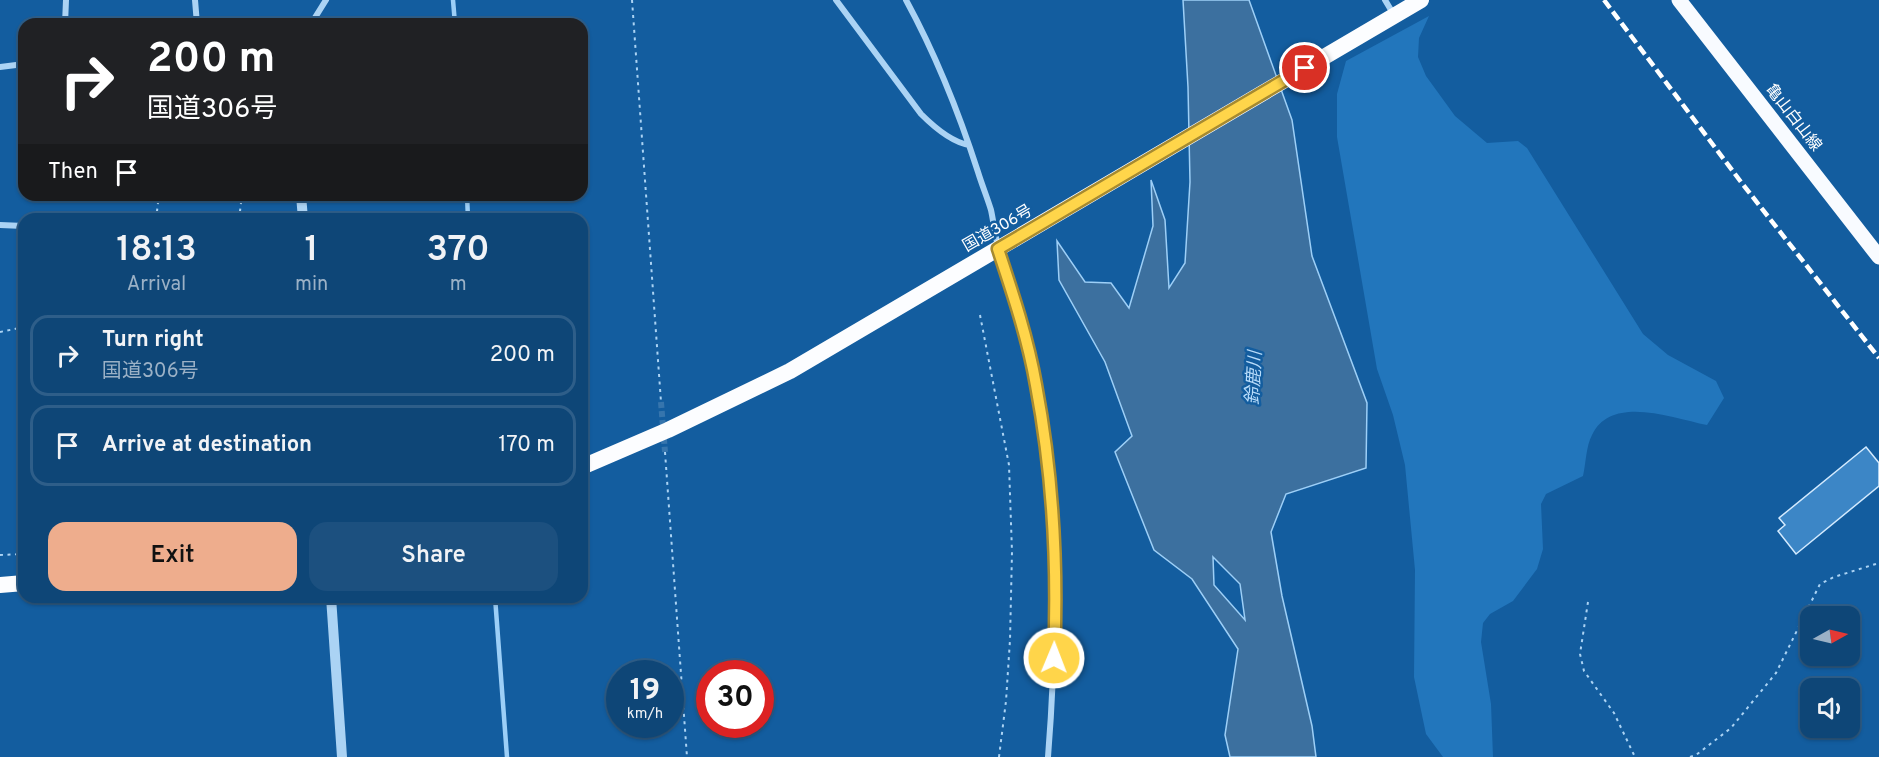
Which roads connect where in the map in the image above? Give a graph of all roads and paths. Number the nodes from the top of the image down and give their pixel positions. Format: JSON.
{"nodes":[{"id":1,"x":66,"y":0,"type":"edge"},
{"id":2,"x":195,"y":0,"type":"edge"},
{"id":3,"x":326,"y":0,"type":"edge"},
{"id":4,"x":632,"y":0,"type":"edge"},
{"id":5,"x":836,"y":0,"type":"edge"},
{"id":6,"x":906,"y":0,"type":"edge"},
{"id":7,"x":1385,"y":0,"type":"edge"},
{"id":8,"x":1679,"y":0,"type":"edge"},
{"id":9,"x":1415,"y":4,"type":"edge"},
{"id":10,"x":65,"y":18,"type":"edge"},
{"id":11,"x":196,"y":18,"type":"edge"},
{"id":12,"x":315,"y":18,"type":"edge"},
{"id":13,"x":1389,"y":19,"type":"junction"},
{"id":14,"x":18,"y":65,"type":"edge"},
{"id":15,"x":0,"y":67,"type":"edge"},
{"id":16,"x":969,"y":146,"type":"junction"},
{"id":17,"x":0,"y":225,"type":"edge"},
{"id":18,"x":18,"y":226,"type":"edge"},
{"id":19,"x":1004,"y":246,"type":"junction"},
{"id":20,"x":1879,"y":257,"type":"edge"},
{"id":21,"x":980,"y":315,"type":"dead end"},
{"id":22,"x":18,"y":328,"type":"edge"},
{"id":23,"x":0,"y":332,"type":"edge"},
{"id":24,"x":661,"y":402,"type":"tunnel mouth"},
{"id":25,"x":665,"y":452,"type":"tunnel mouth"},
{"id":26,"x":588,"y":464,"type":"edge"},
{"id":27,"x":18,"y":554,"type":"edge"},
{"id":28,"x":0,"y":555,"type":"edge"},
{"id":29,"x":1879,"y":563,"type":"edge"},
{"id":30,"x":18,"y":584,"type":"edge"},
{"id":31,"x":0,"y":585,"type":"edge"},
{"id":32,"x":1588,"y":602,"type":"dead end"},
{"id":33,"x":331,"y":603,"type":"edge"},
{"id":34,"x":342,"y":757,"type":"edge"},
{"id":35,"x":687,"y":757,"type":"edge"},
{"id":36,"x":999,"y":757,"type":"edge"},
{"id":37,"x":1048,"y":757,"type":"edge"},
{"id":38,"x":1635,"y":757,"type":"edge"},
{"id":39,"x":1690,"y":757,"type":"edge"}],
"edges":[{"from":1,"to":10,"type":"street"},
{"from":2,"to":11,"type":"street"},
{"from":3,"to":12,"type":"street"},
{"from":4,"to":24,"type":"path"},
{"from":5,"to":16,"type":"street"},
{"from":6,"to":16,"type":"street"},
{"from":7,"to":13,"type":"street"},
{"from":8,"to":20,"type":"main road","name":"亀山白山線"},
{"from":9,"to":13,"type":"highway","name":"国道306号"},
{"from":13,"to":19,"type":"highway","name":"国道306号"},
{"from":14,"to":15,"type":"street"},
{"from":16,"to":19,"type":"street"},
{"from":17,"to":18,"type":"street"},
{"from":19,"to":26,"type":"highway","name":"国道306号"},
{"from":19,"to":37,"type":"street"},
{"from":21,"to":36,"type":"path"},
{"from":22,"to":23,"type":"path"},
{"from":25,"to":35,"type":"path"},
{"from":27,"to":28,"type":"path"},
{"from":29,"to":39,"type":"path"},
{"from":30,"to":31,"type":"highway"},
{"from":32,"to":38,"type":"path"},
{"from":33,"to":34,"type":"street"}]}
